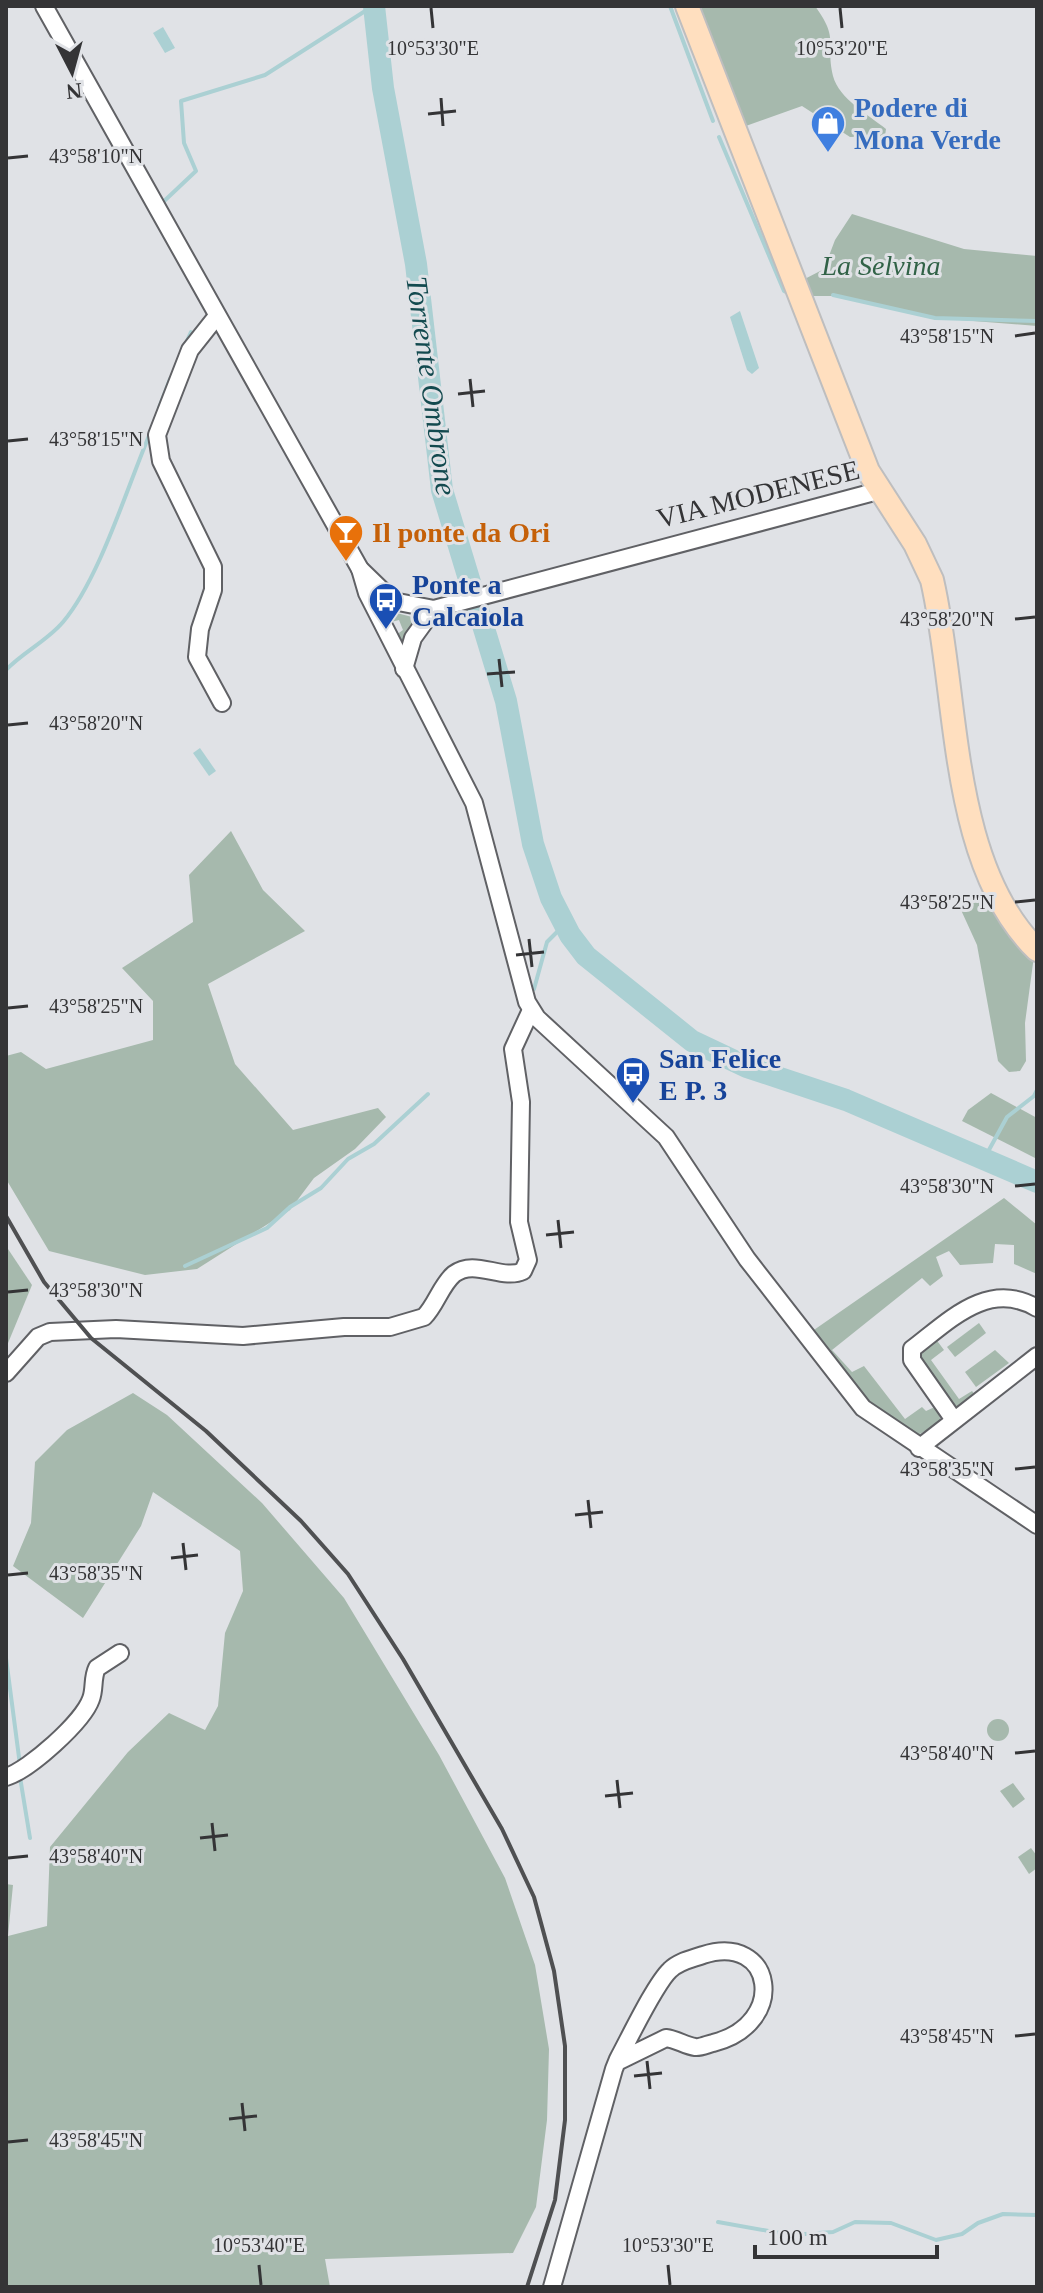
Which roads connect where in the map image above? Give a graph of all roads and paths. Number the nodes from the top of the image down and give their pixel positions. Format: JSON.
{"nodes":[{"id":1,"x":44,"y":6,"type":"edge"},
{"id":2,"x":687,"y":6,"type":"edge"},
{"id":3,"x":217,"y":316,"type":"junction"},
{"id":4,"x":878,"y":491,"type":"junction"},
{"id":5,"x":360,"y":569,"type":"junction"},
{"id":6,"x":442,"y":607,"type":"junction"},
{"id":7,"x":404,"y":669,"type":"junction"},
{"id":8,"x":222,"y":703,"type":"dead end"},
{"id":9,"x":1037,"y":950,"type":"edge"},
{"id":10,"x":531,"y":1010,"type":"junction"},
{"id":11,"x":1037,"y":1308,"type":"edge"},
{"id":12,"x":1037,"y":1356,"type":"edge"},
{"id":13,"x":6,"y":1373,"type":"edge"},
{"id":14,"x":954,"y":1420,"type":"junction"},
{"id":15,"x":919,"y":1448,"type":"junction"},
{"id":16,"x":1034,"y":1517,"type":"edge"},
{"id":17,"x":120,"y":1653,"type":"dead end"},
{"id":18,"x":6,"y":1777,"type":"edge"},
{"id":19,"x":617,"y":2062,"type":"junction"},
{"id":20,"x":552,"y":2287,"type":"edge"}],
"edges":[{"from":1,"to":3,"type":"street"},
{"from":2,"to":4,"type":"main road"},
{"from":3,"to":5,"type":"street"},
{"from":3,"to":8,"type":"street"},
{"from":4,"to":6,"type":"street","name":"VIA MODENESE"},
{"from":4,"to":9,"type":"main road","name":"VIA MODENESE"},
{"from":5,"to":6,"type":"street"},
{"from":5,"to":7,"type":"street"},
{"from":6,"to":7,"type":"street"},
{"from":7,"to":10,"type":"street"},
{"from":10,"to":13,"type":"street"},
{"from":10,"to":15,"type":"street"},
{"from":11,"to":14,"type":"street"},
{"from":12,"to":14,"type":"street"},
{"from":14,"to":15,"type":"street"},
{"from":15,"to":16,"type":"street"},
{"from":17,"to":18,"type":"street"},
{"from":19,"to":19,"type":"street"},
{"from":19,"to":20,"type":"street"}]}
